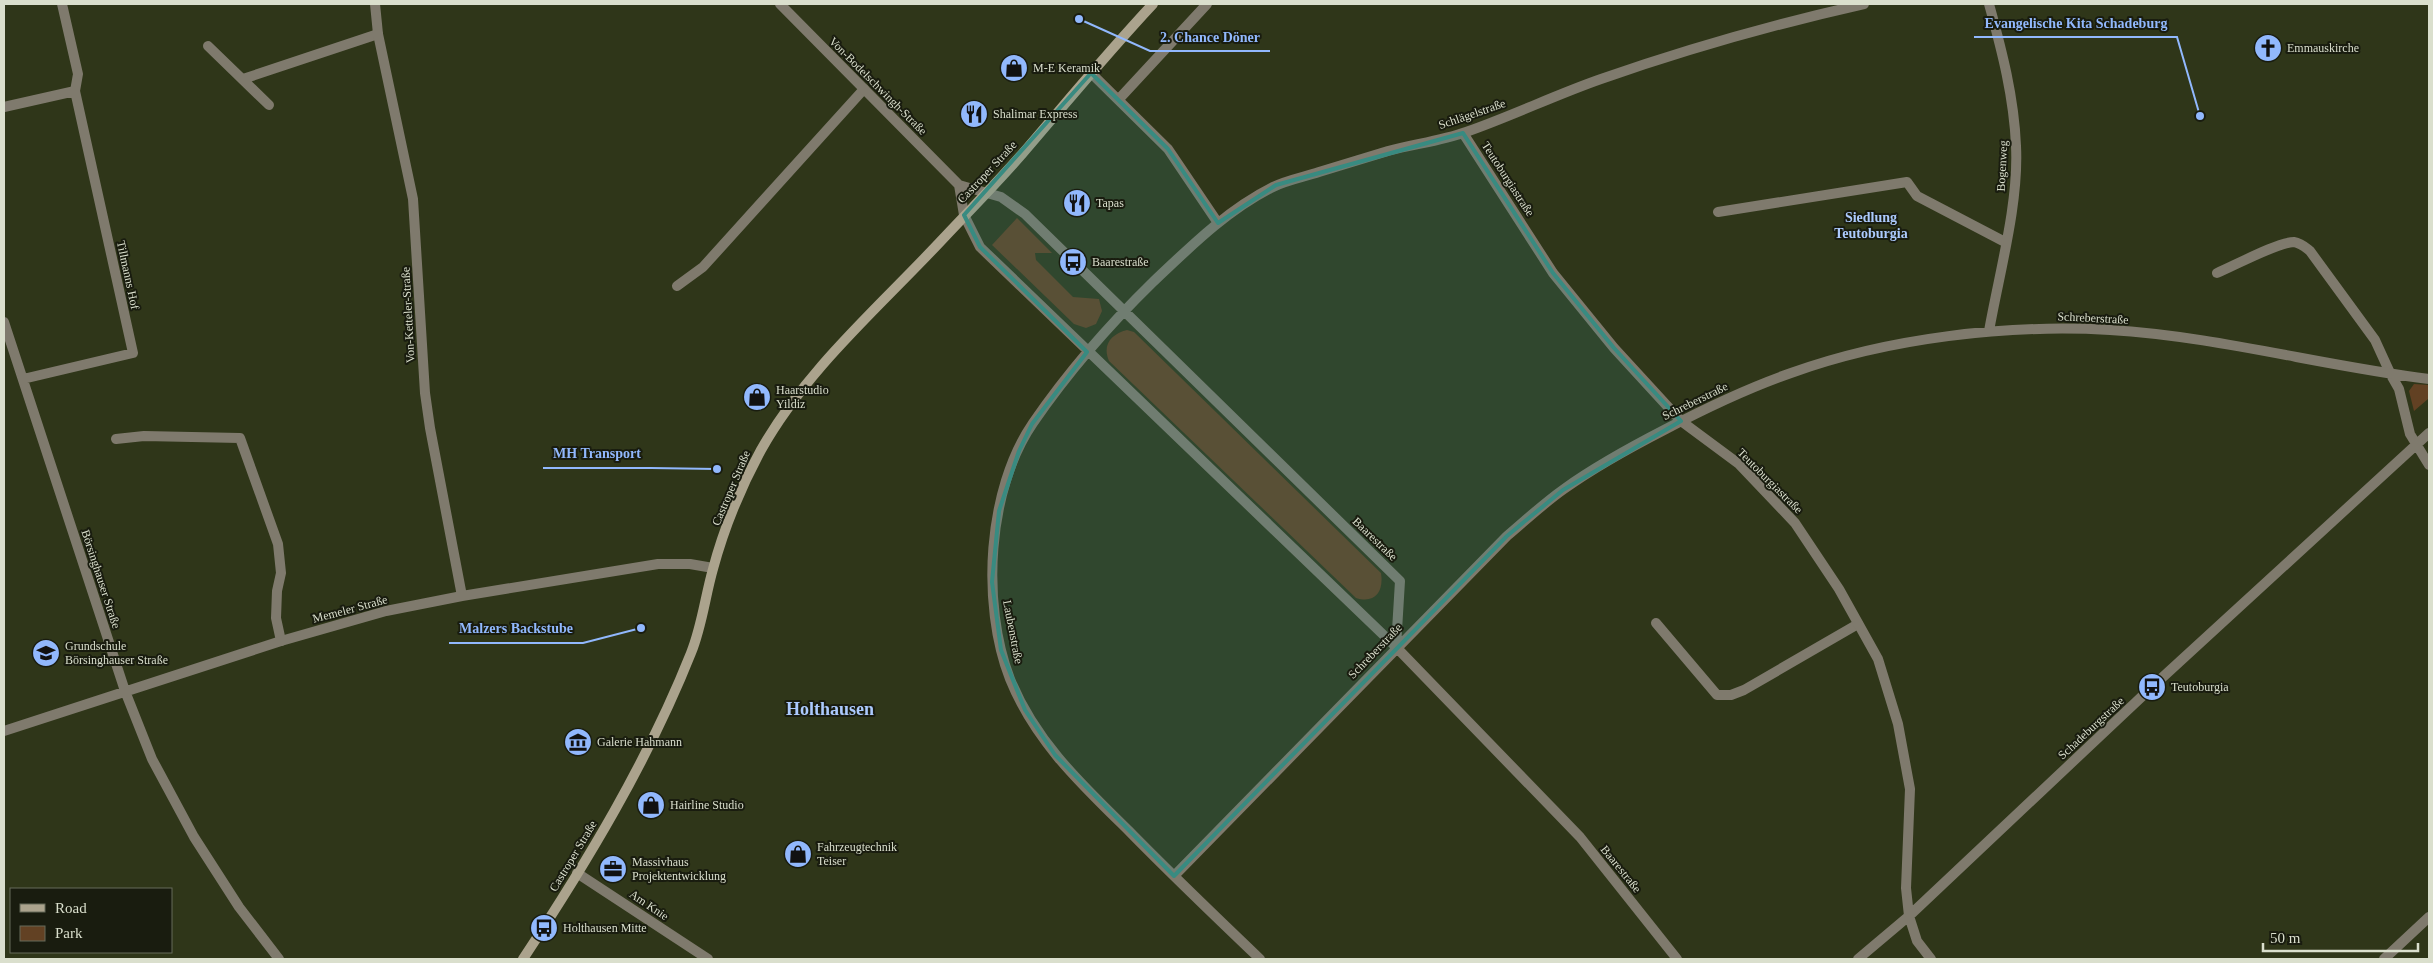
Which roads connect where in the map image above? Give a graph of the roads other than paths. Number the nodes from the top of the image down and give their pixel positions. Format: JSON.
{"nodes":[{"id":1,"x":62,"y":4,"type":"edge"},
{"id":2,"x":375,"y":4,"type":"edge"},
{"id":3,"x":780,"y":4,"type":"edge"},
{"id":4,"x":1153,"y":4,"type":"edge"},
{"id":5,"x":1207,"y":4,"type":"edge"},
{"id":6,"x":1864,"y":4,"type":"edge"},
{"id":7,"x":1989,"y":4,"type":"edge"},
{"id":8,"x":378,"y":34,"type":"junction"},
{"id":9,"x":208,"y":46,"type":"dead end"},
{"id":10,"x":1091,"y":73,"type":"junction"},
{"id":11,"x":243,"y":79,"type":"junction"},
{"id":12,"x":864,"y":89,"type":"junction"},
{"id":13,"x":75,"y":92,"type":"junction"},
{"id":14,"x":1119,"y":99,"type":"junction"},
{"id":15,"x":269,"y":105,"type":"dead end"},
{"id":16,"x":4,"y":107,"type":"edge"},
{"id":17,"x":1463,"y":133,"type":"junction"},
{"id":18,"x":960,"y":185,"type":"junction"},
{"id":19,"x":987,"y":191,"type":"junction"},
{"id":20,"x":1718,"y":212,"type":"dead end"},
{"id":21,"x":964,"y":215,"type":"junction"},
{"id":22,"x":1218,"y":223,"type":"junction"},
{"id":23,"x":2005,"y":242,"type":"junction"},
{"id":24,"x":2218,"y":273,"type":"dead end"},
{"id":25,"x":677,"y":286,"type":"dead end"},
{"id":26,"x":1124,"y":312,"type":"junction"},
{"id":27,"x":4,"y":322,"type":"edge"},
{"id":28,"x":1988,"y":331,"type":"junction"},
{"id":29,"x":1087,"y":352,"type":"junction"},
{"id":30,"x":2391,"y":375,"type":"junction"},
{"id":31,"x":23,"y":379,"type":"junction"},
{"id":32,"x":2429,"y":379,"type":"edge"},
{"id":33,"x":1681,"y":421,"type":"junction"},
{"id":34,"x":2429,"y":433,"type":"edge"},
{"id":35,"x":116,"y":439,"type":"dead end"},
{"id":36,"x":2416,"y":444,"type":"junction"},
{"id":37,"x":2429,"y":465,"type":"edge"},
{"id":38,"x":713,"y":568,"type":"junction"},
{"id":39,"x":462,"y":596,"type":"junction"},
{"id":40,"x":1656,"y":623,"type":"dead end"},
{"id":41,"x":1858,"y":624,"type":"junction"},
{"id":42,"x":281,"y":641,"type":"junction"},
{"id":43,"x":1396,"y":647,"type":"junction"},
{"id":44,"x":125,"y":691,"type":"junction"},
{"id":45,"x":4,"y":731,"type":"edge"},
{"id":46,"x":577,"y":873,"type":"junction"},
{"id":47,"x":1174,"y":876,"type":"junction"},
{"id":48,"x":1909,"y":916,"type":"junction"},
{"id":49,"x":2429,"y":917,"type":"edge"},
{"id":50,"x":278,"y":959,"type":"edge"},
{"id":51,"x":523,"y":959,"type":"edge"},
{"id":52,"x":708,"y":959,"type":"edge"},
{"id":53,"x":1260,"y":959,"type":"edge"},
{"id":54,"x":1677,"y":959,"type":"edge"},
{"id":55,"x":1858,"y":959,"type":"edge"},
{"id":56,"x":1931,"y":959,"type":"edge"},
{"id":57,"x":2384,"y":959,"type":"edge"}],
"edges":[{"from":1,"to":13,"type":"street","name":"Tillmanns Hof"},
{"from":2,"to":8,"type":"street","name":"Von-Ketteler-Straße"},
{"from":3,"to":12,"type":"street","name":"Von-Bodelschwingh-Straße"},
{"from":4,"to":10,"type":"main road","name":"Castroper Straße"},
{"from":5,"to":14,"type":"street"},
{"from":6,"to":17,"type":"street","name":"Schlägelstraße"},
{"from":7,"to":23,"type":"street","name":"Bogenweg"},
{"from":8,"to":11,"type":"street"},
{"from":8,"to":39,"type":"street","name":"Von-Ketteler-Straße"},
{"from":9,"to":11,"type":"street"},
{"from":10,"to":14,"type":"street"},
{"from":10,"to":19,"type":"main road","name":"Castroper Straße"},
{"from":11,"to":15,"type":"street"},
{"from":12,"to":18,"type":"street","name":"Von-Bodelschwingh-Straße"},
{"from":12,"to":25,"type":"street"},
{"from":13,"to":16,"type":"street"},
{"from":13,"to":31,"type":"street","name":"Tillmanns Hof"},
{"from":14,"to":22,"type":"street"},
{"from":17,"to":22,"type":"street","name":"Schlägelstraße"},
{"from":17,"to":33,"type":"street","name":"Teutoburgiastraße"},
{"from":18,"to":19,"type":"street","name":"Baarestraße"},
{"from":18,"to":21,"type":"street","name":"Baarestraße"},
{"from":19,"to":21,"type":"main road","name":"Castroper Straße"},
{"from":19,"to":26,"type":"street","name":"Baarestraße"},
{"from":20,"to":23,"type":"street"},
{"from":21,"to":29,"type":"street","name":"Baarestraße"},
{"from":21,"to":38,"type":"main road","name":"Castroper Straße"},
{"from":22,"to":26,"type":"street","name":"Schlägelstraße"},
{"from":23,"to":28,"type":"street","name":"Bogenweg"},
{"from":24,"to":30,"type":"street"},
{"from":26,"to":29,"type":"street","name":"Laubenstraße"},
{"from":26,"to":43,"type":"street","name":"Baarestraße"},
{"from":27,"to":31,"type":"street","name":"Börsinghauser Straße"},
{"from":28,"to":30,"type":"street","name":"Schreberstraße"},
{"from":28,"to":33,"type":"street","name":"Schreberstraße"},
{"from":29,"to":43,"type":"street","name":"Baarestraße"},
{"from":29,"to":47,"type":"street","name":"Laubenstraße"},
{"from":30,"to":32,"type":"street","name":"Schreberstraße"},
{"from":30,"to":36,"type":"street"},
{"from":31,"to":44,"type":"street","name":"Börsinghauser Straße"},
{"from":33,"to":41,"type":"street","name":"Teutoburgiastraße"},
{"from":33,"to":43,"type":"street","name":"Schreberstraße"},
{"from":34,"to":36,"type":"street","name":"Schadeburgstraße"},
{"from":35,"to":42,"type":"street"},
{"from":36,"to":37,"type":"street"},
{"from":36,"to":48,"type":"street","name":"Schadeburgstraße"},
{"from":38,"to":39,"type":"street","name":"Memeler Straße"},
{"from":38,"to":46,"type":"main road","name":"Castroper Straße"},
{"from":39,"to":42,"type":"street","name":"Memeler Straße"},
{"from":40,"to":41,"type":"street"},
{"from":41,"to":48,"type":"street","name":"Teutoburgiastraße"},
{"from":42,"to":44,"type":"street","name":"Memeler Straße"},
{"from":43,"to":47,"type":"street","name":"Schreberstraße"},
{"from":43,"to":54,"type":"street","name":"Baarestraße"},
{"from":44,"to":45,"type":"street","name":"Memeler Straße"},
{"from":44,"to":50,"type":"street","name":"Börsinghauser Straße"},
{"from":46,"to":51,"type":"main road","name":"Castroper Straße"},
{"from":46,"to":52,"type":"street","name":"Am Knie"},
{"from":47,"to":53,"type":"street","name":"Laubenstraße"},
{"from":48,"to":55,"type":"street","name":"Schadeburgstraße"},
{"from":48,"to":56,"type":"street","name":"Teutoburgiastraße"},
{"from":49,"to":57,"type":"street"}]}
